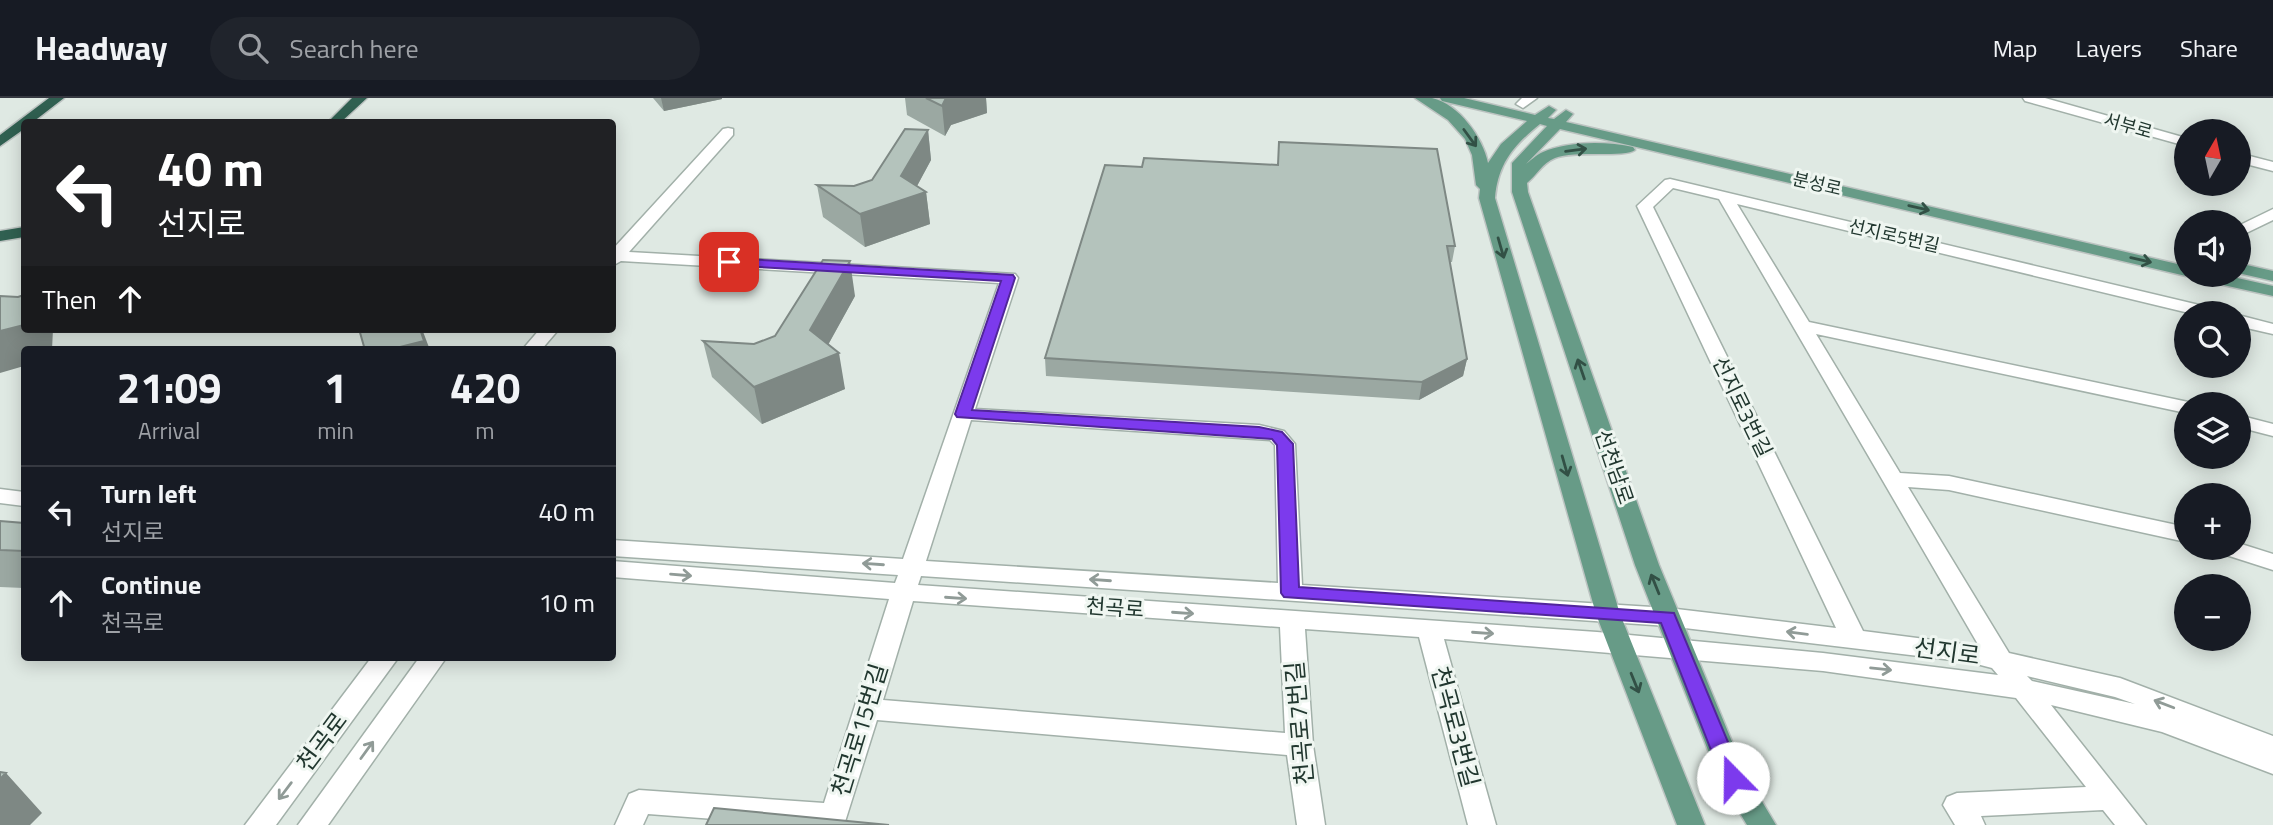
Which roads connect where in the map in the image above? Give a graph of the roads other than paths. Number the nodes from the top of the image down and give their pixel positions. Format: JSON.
{"nodes":[{"id":1,"x":57,"y":98,"type":"edge"},
{"id":2,"x":360,"y":98,"type":"edge"},
{"id":3,"x":1422,"y":98,"type":"edge"},
{"id":4,"x":1447,"y":98,"type":"edge"},
{"id":5,"x":1498,"y":98,"type":"edge"},
{"id":6,"x":2030,"y":98,"type":"edge"},
{"id":7,"x":1526,"y":101,"type":"edge"},
{"id":8,"x":1552,"y":116,"type":"junction"},
{"id":9,"x":30,"y":119,"type":"edge"},
{"id":10,"x":337,"y":119,"type":"edge"},
{"id":11,"x":21,"y":126,"type":"edge"},
{"id":12,"x":728,"y":132,"type":"dead end"},
{"id":13,"x":2174,"y":139,"type":"edge"},
{"id":14,"x":0,"y":142,"type":"edge"},
{"id":15,"x":1689,"y":154,"type":"junction"},
{"id":16,"x":2251,"y":161,"type":"edge"},
{"id":17,"x":2273,"y":167,"type":"edge"},
{"id":18,"x":1520,"y":183,"type":"junction"},
{"id":19,"x":1670,"y":183,"type":"joint"},
{"id":20,"x":1725,"y":196,"type":"junction"},
{"id":21,"x":1487,"y":198,"type":"junction"},
{"id":22,"x":2273,"y":214,"type":"edge"},
{"id":23,"x":2251,"y":225,"type":"edge"},
{"id":24,"x":21,"y":232,"type":"edge"},
{"id":25,"x":0,"y":236,"type":"edge"},
{"id":26,"x":2174,"y":253,"type":"edge"},
{"id":27,"x":616,"y":257,"type":"edge"},
{"id":28,"x":616,"y":258,"type":"edge"},
{"id":29,"x":2174,"y":268,"type":"edge"},
{"id":30,"x":2251,"y":271,"type":"edge"},
{"id":31,"x":2273,"y":276,"type":"edge"},
{"id":32,"x":2251,"y":286,"type":"edge"},
{"id":33,"x":2273,"y":291,"type":"edge"},
{"id":34,"x":2174,"y":304,"type":"edge"},
{"id":35,"x":2251,"y":323,"type":"edge"},
{"id":36,"x":1802,"y":326,"type":"junction"},
{"id":37,"x":2273,"y":329,"type":"edge"},
{"id":38,"x":546,"y":333,"type":"edge"},
{"id":39,"x":535,"y":346,"type":"edge"},
{"id":40,"x":2174,"y":404,"type":"edge"},
{"id":41,"x":963,"y":414,"type":"junction"},
{"id":42,"x":2251,"y":424,"type":"edge"},
{"id":43,"x":2273,"y":430,"type":"edge"},
{"id":44,"x":1893,"y":480,"type":"junction"},
{"id":45,"x":0,"y":496,"type":"edge"},
{"id":46,"x":21,"y":499,"type":"edge"},
{"id":47,"x":2174,"y":532,"type":"edge"},
{"id":48,"x":616,"y":548,"type":"edge"},
{"id":49,"x":2251,"y":555,"type":"edge"},
{"id":50,"x":2273,"y":562,"type":"edge"},
{"id":51,"x":912,"y":567,"type":"junction"},
{"id":52,"x":616,"y":569,"type":"edge"},
{"id":53,"x":1290,"y":593,"type":"junction"},
{"id":54,"x":903,"y":594,"type":"junction"},
{"id":55,"x":1608,"y":614,"type":"junction"},
{"id":56,"x":1668,"y":617,"type":"junction"},
{"id":57,"x":1292,"y":620,"type":"junction"},
{"id":58,"x":1429,"y":629,"type":"junction"},
{"id":59,"x":1854,"y":639,"type":"junction"},
{"id":60,"x":1618,"y":642,"type":"junction"},
{"id":61,"x":1680,"y":647,"type":"junction"},
{"id":62,"x":2000,"y":660,"type":"junction"},
{"id":63,"x":383,"y":661,"type":"edge"},
{"id":64,"x":431,"y":661,"type":"edge"},
{"id":65,"x":2023,"y":689,"type":"junction"},
{"id":66,"x":866,"y":709,"type":"junction"},
{"id":67,"x":1299,"y":745,"type":"junction"},
{"id":68,"x":2273,"y":747,"type":"edge"},
{"id":69,"x":2273,"y":763,"type":"edge"},
{"id":70,"x":2110,"y":798,"type":"junction"},
{"id":71,"x":259,"y":825,"type":"edge"},
{"id":72,"x":312,"y":825,"type":"edge"},
{"id":73,"x":629,"y":825,"type":"edge"},
{"id":74,"x":1311,"y":825,"type":"edge"},
{"id":75,"x":1482,"y":825,"type":"edge"},
{"id":76,"x":1692,"y":825,"type":"edge"},
{"id":77,"x":1762,"y":825,"type":"edge"},
{"id":78,"x":1971,"y":825,"type":"edge"},
{"id":79,"x":2132,"y":825,"type":"edge"}],
"edges":[{"from":1,"to":9,"type":"highway"},
{"from":2,"to":10,"type":"highway"},
{"from":3,"to":21,"type":"main road","one_way":true},
{"from":4,"to":8,"type":"main road","name":"분성로"},
{"from":5,"to":7,"type":"main road","name":"분성로"},
{"from":6,"to":13,"type":"street","name":"서부로"},
{"from":7,"to":8,"type":"main road","name":"분성로"},
{"from":8,"to":15,"type":"main road","name":"분성로"},
{"from":8,"to":18,"type":"main road"},
{"from":8,"to":21,"type":"main road"},
{"from":8,"to":26,"type":"main road","name":"분성로"},
{"from":11,"to":14,"type":"highway"},
{"from":12,"to":27,"type":"street"},
{"from":18,"to":15,"type":"main road","one_way":true},
{"from":15,"to":29,"type":"main road","name":"분성로","one_way":true},
{"from":16,"to":17,"type":"street"},
{"from":56,"to":18,"type":"main road","name":"선천남로","one_way":true},
{"from":19,"to":20,"type":"street","name":"선지로5번길"},
{"from":19,"to":59,"type":"street","name":"선지로3번길"},
{"from":20,"to":34,"type":"street","name":"선지로5번길"},
{"from":20,"to":36,"type":"street"},
{"from":21,"to":55,"type":"main road","one_way":true},
{"from":22,"to":23,"type":"street"},
{"from":24,"to":25,"type":"highway"},
{"from":28,"to":41,"type":"street","name":"천곡로15번길"},
{"from":30,"to":31,"type":"main road"},
{"from":32,"to":33,"type":"main road"},
{"from":35,"to":37,"type":"street"},
{"from":36,"to":40,"type":"street"},
{"from":36,"to":44,"type":"street"},
{"from":38,"to":39,"type":"street"},
{"from":41,"to":51,"type":"street","name":"천곡로15번길"},
{"from":41,"to":53,"type":"street"},
{"from":42,"to":43,"type":"street"},
{"from":44,"to":47,"type":"street"},
{"from":44,"to":62,"type":"street"},
{"from":45,"to":46,"type":"street"},
{"from":51,"to":48,"type":"street","name":"천곡로","one_way":true},
{"from":49,"to":50,"type":"street"},
{"from":53,"to":51,"type":"street","name":"천곡로","one_way":true},
{"from":51,"to":54,"type":"street","name":"천곡로15번길"},
{"from":52,"to":54,"type":"street","name":"천곡로","one_way":true},
{"from":53,"to":55,"type":"street","name":"천곡로"},
{"from":54,"to":57,"type":"street","name":"천곡로","one_way":true},
{"from":54,"to":66,"type":"street","name":"천곡로15번길"},
{"from":55,"to":56,"type":"street","name":"선지로"},
{"from":55,"to":60,"type":"main road"},
{"from":59,"to":56,"type":"street","name":"선지로","one_way":true},
{"from":56,"to":61,"type":"main road","name":"선천남로"},
{"from":57,"to":58,"type":"street","name":"천곡로"},
{"from":57,"to":67,"type":"street","name":"천곡로7번길"},
{"from":58,"to":60,"type":"street","name":"천곡로","one_way":true},
{"from":58,"to":75,"type":"street","name":"천곡로3번길"},
{"from":59,"to":62,"type":"street","name":"선지로"},
{"from":60,"to":61,"type":"street","name":"선지로"},
{"from":60,"to":76,"type":"main road","one_way":true},
{"from":61,"to":65,"type":"street","name":"선지로","one_way":true},
{"from":61,"to":77,"type":"main road","name":"선천남로"},
{"from":62,"to":65,"type":"street"},
{"from":68,"to":62,"type":"street","name":"선지로","one_way":true},
{"from":63,"to":71,"type":"street","name":"천곡로","one_way":true},
{"from":72,"to":64,"type":"street","name":"천곡로","one_way":true},
{"from":65,"to":69,"type":"street","name":"선지로"},
{"from":65,"to":70,"type":"street"},
{"from":66,"to":67,"type":"street"},
{"from":66,"to":73,"type":"street","name":"천곡로15번길"},
{"from":67,"to":74,"type":"street","name":"천곡로7번길"},
{"from":70,"to":78,"type":"street"},
{"from":70,"to":79,"type":"street"}]}
